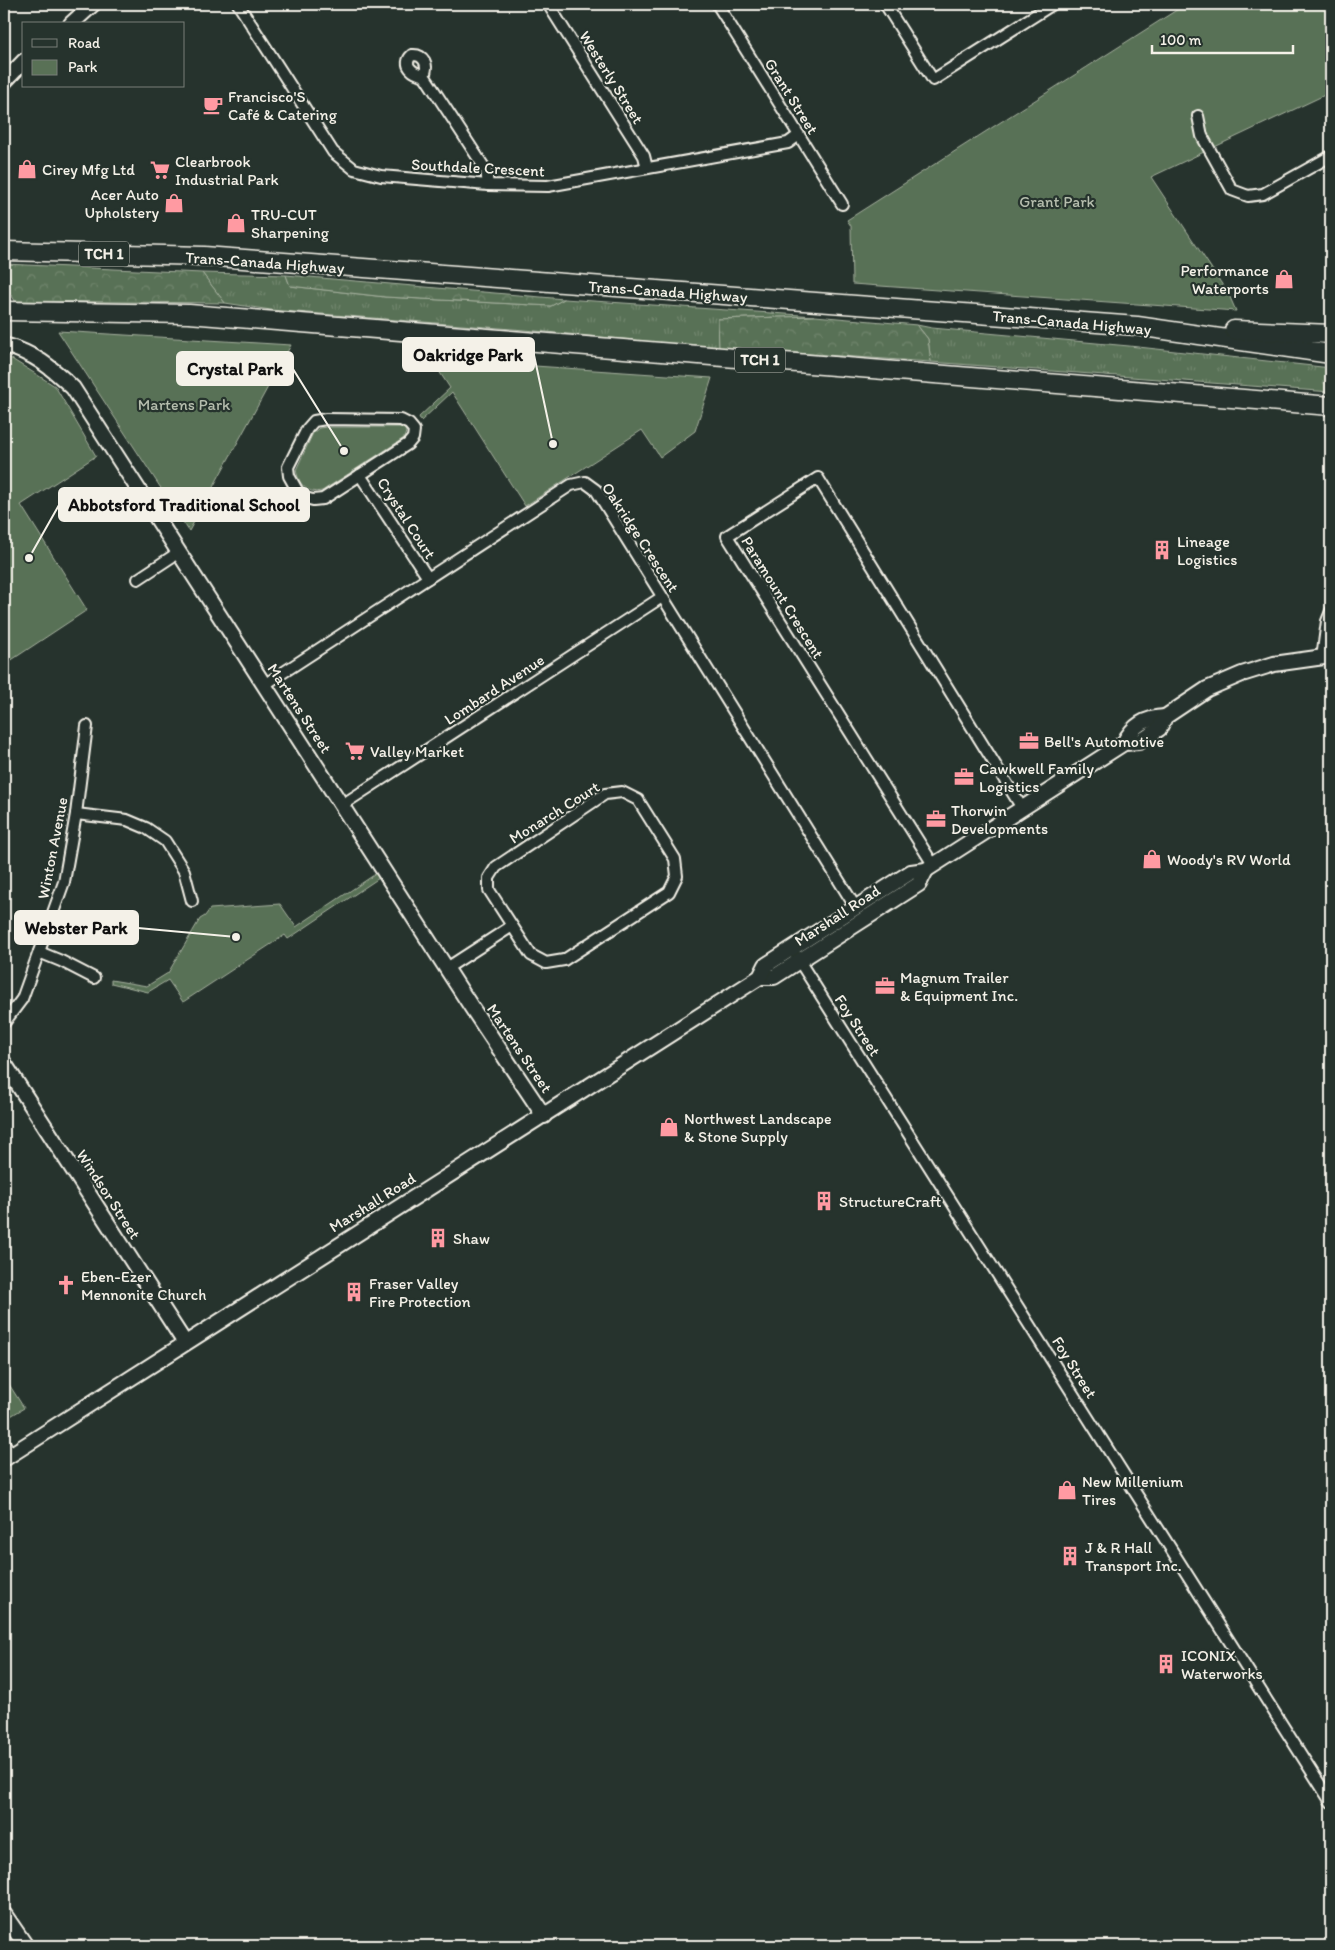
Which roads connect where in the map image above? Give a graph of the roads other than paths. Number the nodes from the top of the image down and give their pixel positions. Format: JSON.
{"nodes":[{"id":1,"x":93,"y":4,"type":"edge"},
{"id":2,"x":238,"y":4,"type":"edge"},
{"id":3,"x":548,"y":4,"type":"edge"},
{"id":4,"x":717,"y":4,"type":"edge"},
{"id":5,"x":885,"y":4,"type":"edge"},
{"id":6,"x":1053,"y":4,"type":"edge"},
{"id":7,"x":72,"y":22,"type":"edge"},
{"id":8,"x":20,"y":64,"type":"edge"},
{"id":9,"x":4,"y":73,"type":"edge"},
{"id":10,"x":424,"y":75,"type":"dead end"},
{"id":11,"x":4,"y":82,"type":"edge"},
{"id":12,"x":1198,"y":116,"type":"dead end"},
{"id":13,"x":800,"y":135,"type":"junction"},
{"id":14,"x":1331,"y":156,"type":"edge"},
{"id":15,"x":647,"y":168,"type":"junction"},
{"id":16,"x":488,"y":185,"type":"junction"},
{"id":17,"x":842,"y":204,"type":"dead end"},
{"id":18,"x":4,"y":251,"type":"edge"},
{"id":19,"x":4,"y":311,"type":"edge"},
{"id":20,"x":1137,"y":326,"type":"junction"},
{"id":21,"x":1331,"y":334,"type":"edge"},
{"id":22,"x":4,"y":345,"type":"edge"},
{"id":23,"x":1331,"y":354,"type":"edge"},
{"id":24,"x":1331,"y":406,"type":"edge"},
{"id":25,"x":360,"y":475,"type":"junction"},
{"id":26,"x":179,"y":552,"type":"junction"},
{"id":27,"x":428,"y":578,"type":"junction"},
{"id":28,"x":138,"y":579,"type":"dead end"},
{"id":29,"x":662,"y":597,"type":"junction"},
{"id":30,"x":1331,"y":611,"type":"edge"},
{"id":31,"x":1328,"y":658,"type":"edge"},
{"id":32,"x":264,"y":685,"type":"junction"},
{"id":33,"x":87,"y":726,"type":"dead end"},
{"id":34,"x":342,"y":805,"type":"junction"},
{"id":35,"x":1022,"y":808,"type":"junction"},
{"id":36,"x":76,"y":814,"type":"junction"},
{"id":37,"x":930,"y":868,"type":"junction"},
{"id":38,"x":192,"y":901,"type":"dead end"},
{"id":39,"x":856,"y":908,"type":"junction"},
{"id":40,"x":512,"y":926,"type":"junction"},
{"id":41,"x":39,"y":952,"type":"junction"},
{"id":42,"x":795,"y":954,"type":"junction"},
{"id":43,"x":447,"y":968,"type":"junction"},
{"id":44,"x":94,"y":978,"type":"dead end"},
{"id":45,"x":4,"y":1024,"type":"edge"},
{"id":46,"x":4,"y":1063,"type":"edge"},
{"id":47,"x":544,"y":1116,"type":"junction"},
{"id":48,"x":185,"y":1343,"type":"junction"},
{"id":49,"x":6,"y":1452,"type":"edge"},
{"id":50,"x":1331,"y":1802,"type":"edge"},
{"id":51,"x":4,"y":1914,"type":"edge"},
{"id":52,"x":26,"y":1946,"type":"edge"}],
"edges":[{"from":1,"to":7,"type":"main road"},
{"from":2,"to":16,"type":"street","name":"Southdale Crescent"},
{"from":3,"to":15,"type":"street","name":"Westerly Street"},
{"from":4,"to":13,"type":"street","name":"Grant Street"},
{"from":5,"to":6,"type":"street"},
{"from":8,"to":9,"type":"main road"},
{"from":8,"to":11,"type":"main road"},
{"from":10,"to":16,"type":"street"},
{"from":12,"to":14,"type":"street"},
{"from":13,"to":15,"type":"street","name":"Southdale Crescent"},
{"from":13,"to":17,"type":"street","name":"Grant Street"},
{"from":15,"to":16,"type":"street","name":"Southdale Crescent"},
{"from":18,"to":20,"type":"highway","name":"Trans-Canada Highway","number":"TCH 1"},
{"from":19,"to":24,"type":"highway","number":"TCH 1"},
{"from":20,"to":21,"type":"highway"},
{"from":20,"to":23,"type":"highway","name":"Trans-Canada Highway","number":"TCH 1"},
{"from":22,"to":26,"type":"main road","name":"Martens Street"},
{"from":25,"to":25,"type":"street","name":"Crystal Court"},
{"from":25,"to":27,"type":"street","name":"Crystal Court"},
{"from":26,"to":28,"type":"street"},
{"from":26,"to":32,"type":"main road","name":"Martens Street"},
{"from":27,"to":29,"type":"street","name":"Oakridge Crescent"},
{"from":27,"to":32,"type":"street","name":"Oakridge Crescent"},
{"from":29,"to":34,"type":"street","name":"Lombard Avenue"},
{"from":29,"to":39,"type":"street","name":"Oakridge Crescent"},
{"from":30,"to":31,"type":"street"},
{"from":31,"to":35,"type":"main road","name":"Marshall Road"},
{"from":32,"to":34,"type":"main road","name":"Martens Street"},
{"from":33,"to":36,"type":"street","name":"Winton Avenue"},
{"from":34,"to":43,"type":"main road","name":"Martens Street"},
{"from":35,"to":37,"type":"main road","name":"Marshall Road"},
{"from":35,"to":37,"type":"street","name":"Paramount Crescent"},
{"from":36,"to":38,"type":"street"},
{"from":36,"to":41,"type":"street","name":"Winton Avenue"},
{"from":37,"to":39,"type":"main road","name":"Marshall Road"},
{"from":37,"to":42,"type":"main road","name":"Marshall Road"},
{"from":39,"to":42,"type":"main road","name":"Marshall Road"},
{"from":40,"to":40,"type":"street","name":"Monarch Court"},
{"from":40,"to":43,"type":"street"},
{"from":41,"to":44,"type":"street"},
{"from":41,"to":45,"type":"street","name":"Winton Avenue"},
{"from":42,"to":47,"type":"main road","name":"Marshall Road"},
{"from":42,"to":50,"type":"street","name":"Foy Street"},
{"from":43,"to":47,"type":"main road","name":"Martens Street"},
{"from":46,"to":48,"type":"main road","name":"Windsor Street"},
{"from":47,"to":48,"type":"main road","name":"Marshall Road"},
{"from":48,"to":49,"type":"main road","name":"Marshall Road"},
{"from":51,"to":52,"type":"main road"}]}
